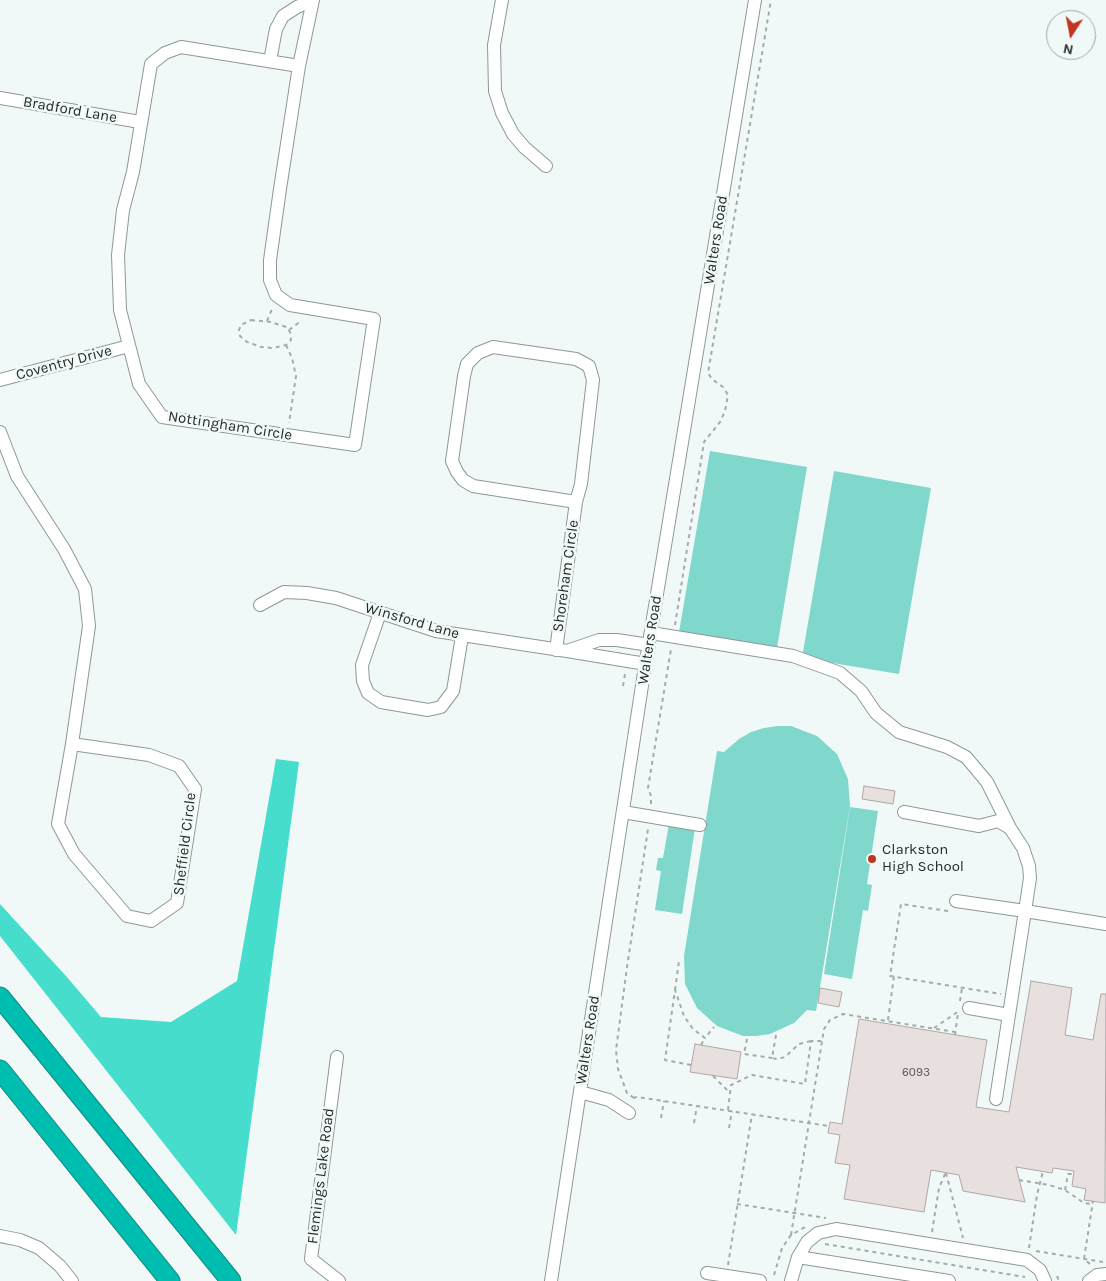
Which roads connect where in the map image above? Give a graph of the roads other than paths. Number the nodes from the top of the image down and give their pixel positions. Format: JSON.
{"nodes":[{"id":1,"x":313,"y":0,"type":"edge"},
{"id":2,"x":502,"y":0,"type":"edge"},
{"id":3,"x":755,"y":0,"type":"edge"},
{"id":4,"x":270,"y":62,"type":"junction"},
{"id":5,"x":299,"y":66,"type":"junction"},
{"id":6,"x":0,"y":98,"type":"edge"},
{"id":7,"x":140,"y":122,"type":"junction"},
{"id":8,"x":546,"y":166,"type":"dead end"},
{"id":9,"x":129,"y":346,"type":"junction"},
{"id":10,"x":0,"y":380,"type":"edge"},
{"id":11,"x":0,"y":432,"type":"edge"},
{"id":12,"x":576,"y":502,"type":"junction"},
{"id":13,"x":260,"y":605,"type":"dead end"},
{"id":14,"x":380,"y":613,"type":"junction"},
{"id":15,"x":462,"y":636,"type":"junction"},
{"id":16,"x":650,"y":639,"type":"junction"},
{"id":17,"x":562,"y":650,"type":"junction"},
{"id":18,"x":646,"y":664,"type":"junction"},
{"id":19,"x":72,"y":744,"type":"junction"},
{"id":20,"x":623,"y":812,"type":"junction"},
{"id":21,"x":904,"y":812,"type":"dead end"},
{"id":22,"x":700,"y":825,"type":"dead end"},
{"id":23,"x":1010,"y":828,"type":"junction"},
{"id":24,"x":956,"y":900,"type":"dead end"},
{"id":25,"x":1026,"y":911,"type":"junction"},
{"id":26,"x":1106,"y":924,"type":"edge"},
{"id":27,"x":0,"y":996,"type":"edge"},
{"id":28,"x":964,"y":1010,"type":"road end"},
{"id":29,"x":1008,"y":1014,"type":"junction"},
{"id":30,"x":337,"y":1057,"type":"dead end"},
{"id":31,"x":0,"y":1070,"type":"edge"},
{"id":32,"x":580,"y":1092,"type":"junction"},
{"id":33,"x":996,"y":1099,"type":"dead end"},
{"id":34,"x":629,"y":1114,"type":"road end"},
{"id":35,"x":0,"y":1236,"type":"edge"},
{"id":36,"x":798,"y":1257,"type":"junction"},
{"id":37,"x":707,"y":1273,"type":"dead end"},
{"id":38,"x":1106,"y":1274,"type":"edge"},
{"id":39,"x":72,"y":1281,"type":"edge"},
{"id":40,"x":170,"y":1281,"type":"edge"},
{"id":41,"x":231,"y":1281,"type":"edge"},
{"id":42,"x":339,"y":1281,"type":"edge"},
{"id":43,"x":551,"y":1281,"type":"edge"},
{"id":44,"x":760,"y":1281,"type":"edge"},
{"id":45,"x":791,"y":1281,"type":"edge"},
{"id":46,"x":949,"y":1281,"type":"edge"},
{"id":47,"x":1045,"y":1281,"type":"edge"},
{"id":48,"x":1089,"y":1281,"type":"edge"}],
"edges":[{"from":1,"to":4,"type":"street"},
{"from":1,"to":5,"type":"street","name":"Nottingham Circle"},
{"from":2,"to":8,"type":"street"},
{"from":3,"to":16,"type":"street","name":"Walters Road"},
{"from":4,"to":5,"type":"street","name":"Nottingham Circle"},
{"from":4,"to":7,"type":"street","name":"Nottingham Circle"},
{"from":5,"to":9,"type":"street","name":"Nottingham Circle"},
{"from":6,"to":7,"type":"street","name":"Bradford Lane"},
{"from":7,"to":9,"type":"street","name":"Nottingham Circle"},
{"from":9,"to":10,"type":"street","name":"Coventry Drive"},
{"from":11,"to":19,"type":"street","name":"Sheffield Circle"},
{"from":12,"to":12,"type":"street","name":"Shoreham Circle"},
{"from":12,"to":17,"type":"street","name":"Shoreham Circle"},
{"from":13,"to":14,"type":"street","name":"Winsford Lane"},
{"from":14,"to":15,"type":"street","name":"Winsford Lane"},
{"from":14,"to":15,"type":"street"},
{"from":15,"to":17,"type":"street","name":"Winsford Lane"},
{"from":16,"to":17,"type":"street","name":"Winsford Lane"},
{"from":16,"to":18,"type":"street","name":"Walters Road"},
{"from":16,"to":23,"type":"street","name":"Winsford Lane"},
{"from":17,"to":18,"type":"street","name":"Winsford Lane"},
{"from":18,"to":20,"type":"street","name":"Walters Road"},
{"from":19,"to":19,"type":"street","name":"Sheffield Circle"},
{"from":20,"to":22,"type":"street"},
{"from":20,"to":32,"type":"street","name":"Walters Road"},
{"from":21,"to":23,"type":"street"},
{"from":23,"to":25,"type":"street","name":"Winsford Lane"},
{"from":24,"to":25,"type":"street"},
{"from":25,"to":26,"type":"street"},
{"from":25,"to":29,"type":"street","name":"Winsford Lane"},
{"from":27,"to":41,"type":"highway"},
{"from":28,"to":29,"type":"street"},
{"from":29,"to":33,"type":"street","name":"Winsford Lane"},
{"from":30,"to":42,"type":"street","name":"Flemings Lake Road"},
{"from":31,"to":40,"type":"highway"},
{"from":32,"to":34,"type":"street"},
{"from":32,"to":43,"type":"street","name":"Walters Road"},
{"from":35,"to":39,"type":"street"},
{"from":36,"to":45,"type":"street"},
{"from":36,"to":46,"type":"street"},
{"from":36,"to":47,"type":"street"},
{"from":37,"to":44,"type":"street"},
{"from":38,"to":48,"type":"street"}]}
